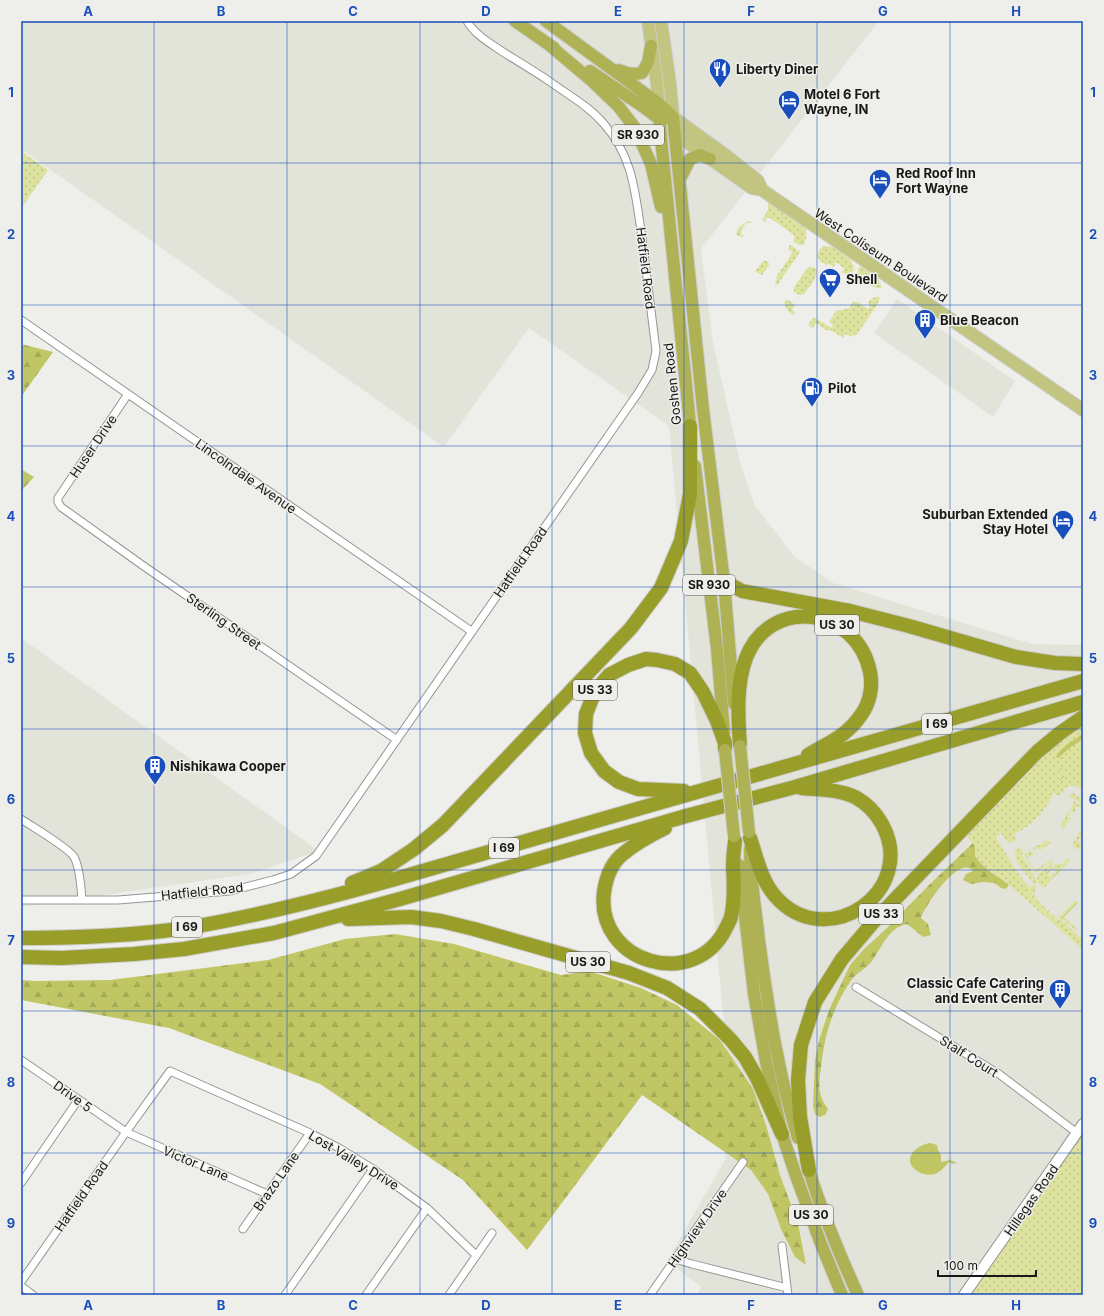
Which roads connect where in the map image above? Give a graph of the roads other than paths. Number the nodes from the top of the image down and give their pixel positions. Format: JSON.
{"nodes":[{"id":1,"x":467,"y":21,"type":"edge"},
{"id":2,"x":516,"y":21,"type":"edge"},
{"id":3,"x":546,"y":21,"type":"edge"},
{"id":4,"x":648,"y":21,"type":"edge"},
{"id":5,"x":661,"y":21,"type":"edge"},
{"id":6,"x":548,"y":44,"type":"junction"},
{"id":7,"x":651,"y":46,"type":"junction"},
{"id":8,"x":605,"y":64,"type":"junction"},
{"id":9,"x":658,"y":103,"type":"junction"},
{"id":10,"x":673,"y":117,"type":"junction"},
{"id":11,"x":659,"y":118,"type":"junction"},
{"id":12,"x":674,"y":133,"type":"junction"},
{"id":13,"x":710,"y":158,"type":"junction"},
{"id":14,"x":679,"y":182,"type":"junction"},
{"id":15,"x":762,"y":190,"type":"junction"},
{"id":16,"x":674,"y":259,"type":"junction"},
{"id":17,"x":21,"y":320,"type":"edge"},
{"id":18,"x":128,"y":394,"type":"junction"},
{"id":19,"x":1083,"y":410,"type":"edge"},
{"id":20,"x":690,"y":426,"type":"junction"},
{"id":21,"x":58,"y":498,"type":"joint"},
{"id":22,"x":724,"y":581,"type":"junction"},
{"id":23,"x":471,"y":632,"type":"junction"},
{"id":24,"x":1083,"y":664,"type":"edge"},
{"id":25,"x":1083,"y":681,"type":"edge"},
{"id":26,"x":1083,"y":702,"type":"edge"},
{"id":27,"x":1083,"y":717,"type":"edge"},
{"id":28,"x":397,"y":740,"type":"junction"},
{"id":29,"x":740,"y":742,"type":"junction"},
{"id":30,"x":725,"y":747,"type":"junction"},
{"id":31,"x":791,"y":765,"type":"junction"},
{"id":32,"x":795,"y":787,"type":"junction"},
{"id":33,"x":698,"y":791,"type":"junction"},
{"id":34,"x":686,"y":816,"type":"junction"},
{"id":35,"x":21,"y":819,"type":"edge"},
{"id":36,"x":750,"y":835,"type":"junction"},
{"id":37,"x":735,"y":839,"type":"junction"},
{"id":38,"x":21,"y":900,"type":"edge"},
{"id":39,"x":82,"y":900,"type":"junction"},
{"id":40,"x":309,"y":903,"type":"junction"},
{"id":41,"x":320,"y":921,"type":"junction"},
{"id":42,"x":21,"y":938,"type":"edge"},
{"id":43,"x":21,"y":957,"type":"edge"},
{"id":44,"x":856,"y":987,"type":"dead end"},
{"id":45,"x":21,"y":1060,"type":"edge"},
{"id":46,"x":170,"y":1071,"type":"joint"},
{"id":47,"x":78,"y":1100,"type":"junction"},
{"id":48,"x":1080,"y":1129,"type":"edge"},
{"id":49,"x":126,"y":1132,"type":"junction"},
{"id":50,"x":310,"y":1133,"type":"junction"},
{"id":51,"x":782,"y":1134,"type":"junction"},
{"id":52,"x":743,"y":1162,"type":"dead end"},
{"id":53,"x":373,"y":1168,"type":"junction"},
{"id":54,"x":809,"y":1170,"type":"junction"},
{"id":55,"x":21,"y":1183,"type":"edge"},
{"id":56,"x":267,"y":1194,"type":"junction"},
{"id":57,"x":427,"y":1208,"type":"junction"},
{"id":58,"x":243,"y":1229,"type":"dead end"},
{"id":59,"x":492,"y":1233,"type":"dead end"},
{"id":60,"x":782,"y":1246,"type":"dead end"},
{"id":61,"x":476,"y":1255,"type":"junction"},
{"id":62,"x":675,"y":1259,"type":"junction"},
{"id":63,"x":21,"y":1282,"type":"edge"},
{"id":64,"x":21,"y":1286,"type":"edge"},
{"id":65,"x":788,"y":1292,"type":"edge"},
{"id":66,"x":33,"y":1295,"type":"edge"},
{"id":67,"x":285,"y":1295,"type":"edge"},
{"id":68,"x":366,"y":1295,"type":"edge"},
{"id":69,"x":448,"y":1295,"type":"edge"},
{"id":70,"x":650,"y":1295,"type":"edge"},
{"id":71,"x":842,"y":1295,"type":"edge"},
{"id":72,"x":858,"y":1295,"type":"edge"},
{"id":73,"x":964,"y":1295,"type":"edge"}],
"edges":[{"from":1,"to":23,"type":"street","name":"Hatfield Road"},
{"from":2,"to":6,"type":"highway","name":"West Coliseum Boulevard","number":"SR 930"},
{"from":3,"to":8,"type":"highway","name":"West Coliseum Boulevard","number":"SR 930"},
{"from":4,"to":7,"type":"main road","name":"Goshen Road"},
{"from":5,"to":10,"type":"main road"},
{"from":6,"to":11,"type":"highway","name":"West Coliseum Boulevard"},
{"from":6,"to":16,"type":"highway","number":"SR 930"},
{"from":7,"to":8,"type":"highway"},
{"from":7,"to":9,"type":"main road","name":"Goshen Road"},
{"from":8,"to":9,"type":"highway","name":"West Coliseum Boulevard","number":"SR 930"},
{"from":9,"to":10,"type":"highway","name":"West Coliseum Boulevard","number":"SR 930"},
{"from":9,"to":11,"type":"highway","name":"Goshen Road"},
{"from":10,"to":12,"type":"highway","number":"SR 930"},
{"from":10,"to":15,"type":"main road","name":"West Coliseum Boulevard"},
{"from":11,"to":12,"type":"highway","name":"West Coliseum Boulevard"},
{"from":11,"to":16,"type":"highway","name":"Goshen Road"},
{"from":12,"to":13,"type":"main road","name":"West Coliseum Boulevard"},
{"from":12,"to":14,"type":"highway","number":"SR 930"},
{"from":13,"to":14,"type":"highway"},
{"from":13,"to":15,"type":"main road","name":"West Coliseum Boulevard"},
{"from":14,"to":22,"type":"highway","number":"SR 930"},
{"from":15,"to":19,"type":"main road","name":"West Coliseum Boulevard"},
{"from":16,"to":20,"type":"highway","name":"Goshen Road","number":"SR 930"},
{"from":17,"to":18,"type":"street","name":"Lincolndale Avenue"},
{"from":18,"to":21,"type":"street","name":"Huser Drive"},
{"from":18,"to":23,"type":"street","name":"Lincolndale Avenue"},
{"from":20,"to":30,"type":"highway","name":"Goshen Road","number":"SR 930"},
{"from":20,"to":40,"type":"highway"},
{"from":21,"to":28,"type":"street","name":"Sterling Street"},
{"from":22,"to":24,"type":"highway"},
{"from":22,"to":29,"type":"highway","number":"SR 930"},
{"from":23,"to":28,"type":"street","name":"Hatfield Road"},
{"from":25,"to":31,"type":"highway","number":"I 69"},
{"from":26,"to":32,"type":"highway","number":"I 69"},
{"from":27,"to":54,"type":"highway","number":"US 33"},
{"from":28,"to":39,"type":"street","name":"Hatfield Road"},
{"from":29,"to":31,"type":"highway","number":"US 30"},
{"from":29,"to":36,"type":"highway","number":"US 30","bridge":true},
{"from":30,"to":33,"type":"highway","number":"US 33"},
{"from":30,"to":37,"type":"highway","number":"US 33","bridge":true},
{"from":31,"to":33,"type":"highway","number":"I 69"},
{"from":32,"to":34,"type":"highway","number":"I 69"},
{"from":32,"to":36,"type":"highway"},
{"from":33,"to":40,"type":"highway","number":"I 69"},
{"from":34,"to":37,"type":"highway"},
{"from":34,"to":41,"type":"highway","number":"I 69"},
{"from":35,"to":39,"type":"street"},
{"from":36,"to":54,"type":"highway","number":"US 30"},
{"from":37,"to":51,"type":"highway","number":"US 33"},
{"from":38,"to":39,"type":"street","name":"Hatfield Road"},
{"from":40,"to":42,"type":"highway","number":"I 69"},
{"from":41,"to":43,"type":"highway","number":"I 69"},
{"from":41,"to":51,"type":"highway","number":"US 30"},
{"from":44,"to":48,"type":"street","name":"Stalf Court"},
{"from":45,"to":47,"type":"street","name":"Drive 5"},
{"from":46,"to":49,"type":"street","name":"Hatfield Road"},
{"from":46,"to":50,"type":"street","name":"Lost Valley Drive"},
{"from":47,"to":49,"type":"street","name":"Drive 5"},
{"from":47,"to":55,"type":"street"},
{"from":48,"to":73,"type":"main road","name":"Hillegas Road"},
{"from":49,"to":56,"type":"street","name":"Victor Lane"},
{"from":49,"to":63,"type":"street","name":"Hatfield Road"},
{"from":50,"to":53,"type":"street","name":"Lost Valley Drive"},
{"from":50,"to":56,"type":"street","name":"Brazo Lane"},
{"from":51,"to":71,"type":"highway","number":"US 30"},
{"from":52,"to":62,"type":"street","name":"Highview Drive"},
{"from":53,"to":57,"type":"street","name":"Lost Valley Drive"},
{"from":53,"to":67,"type":"street"},
{"from":54,"to":72,"type":"highway","number":"US 30"},
{"from":56,"to":58,"type":"street","name":"Brazo Lane"},
{"from":57,"to":61,"type":"street","name":"Lost Valley Drive"},
{"from":57,"to":68,"type":"street"},
{"from":59,"to":61,"type":"street"},
{"from":60,"to":65,"type":"street"},
{"from":61,"to":69,"type":"street"},
{"from":62,"to":65,"type":"street"},
{"from":62,"to":70,"type":"street","name":"Highview Drive"},
{"from":64,"to":66,"type":"street"}]}
